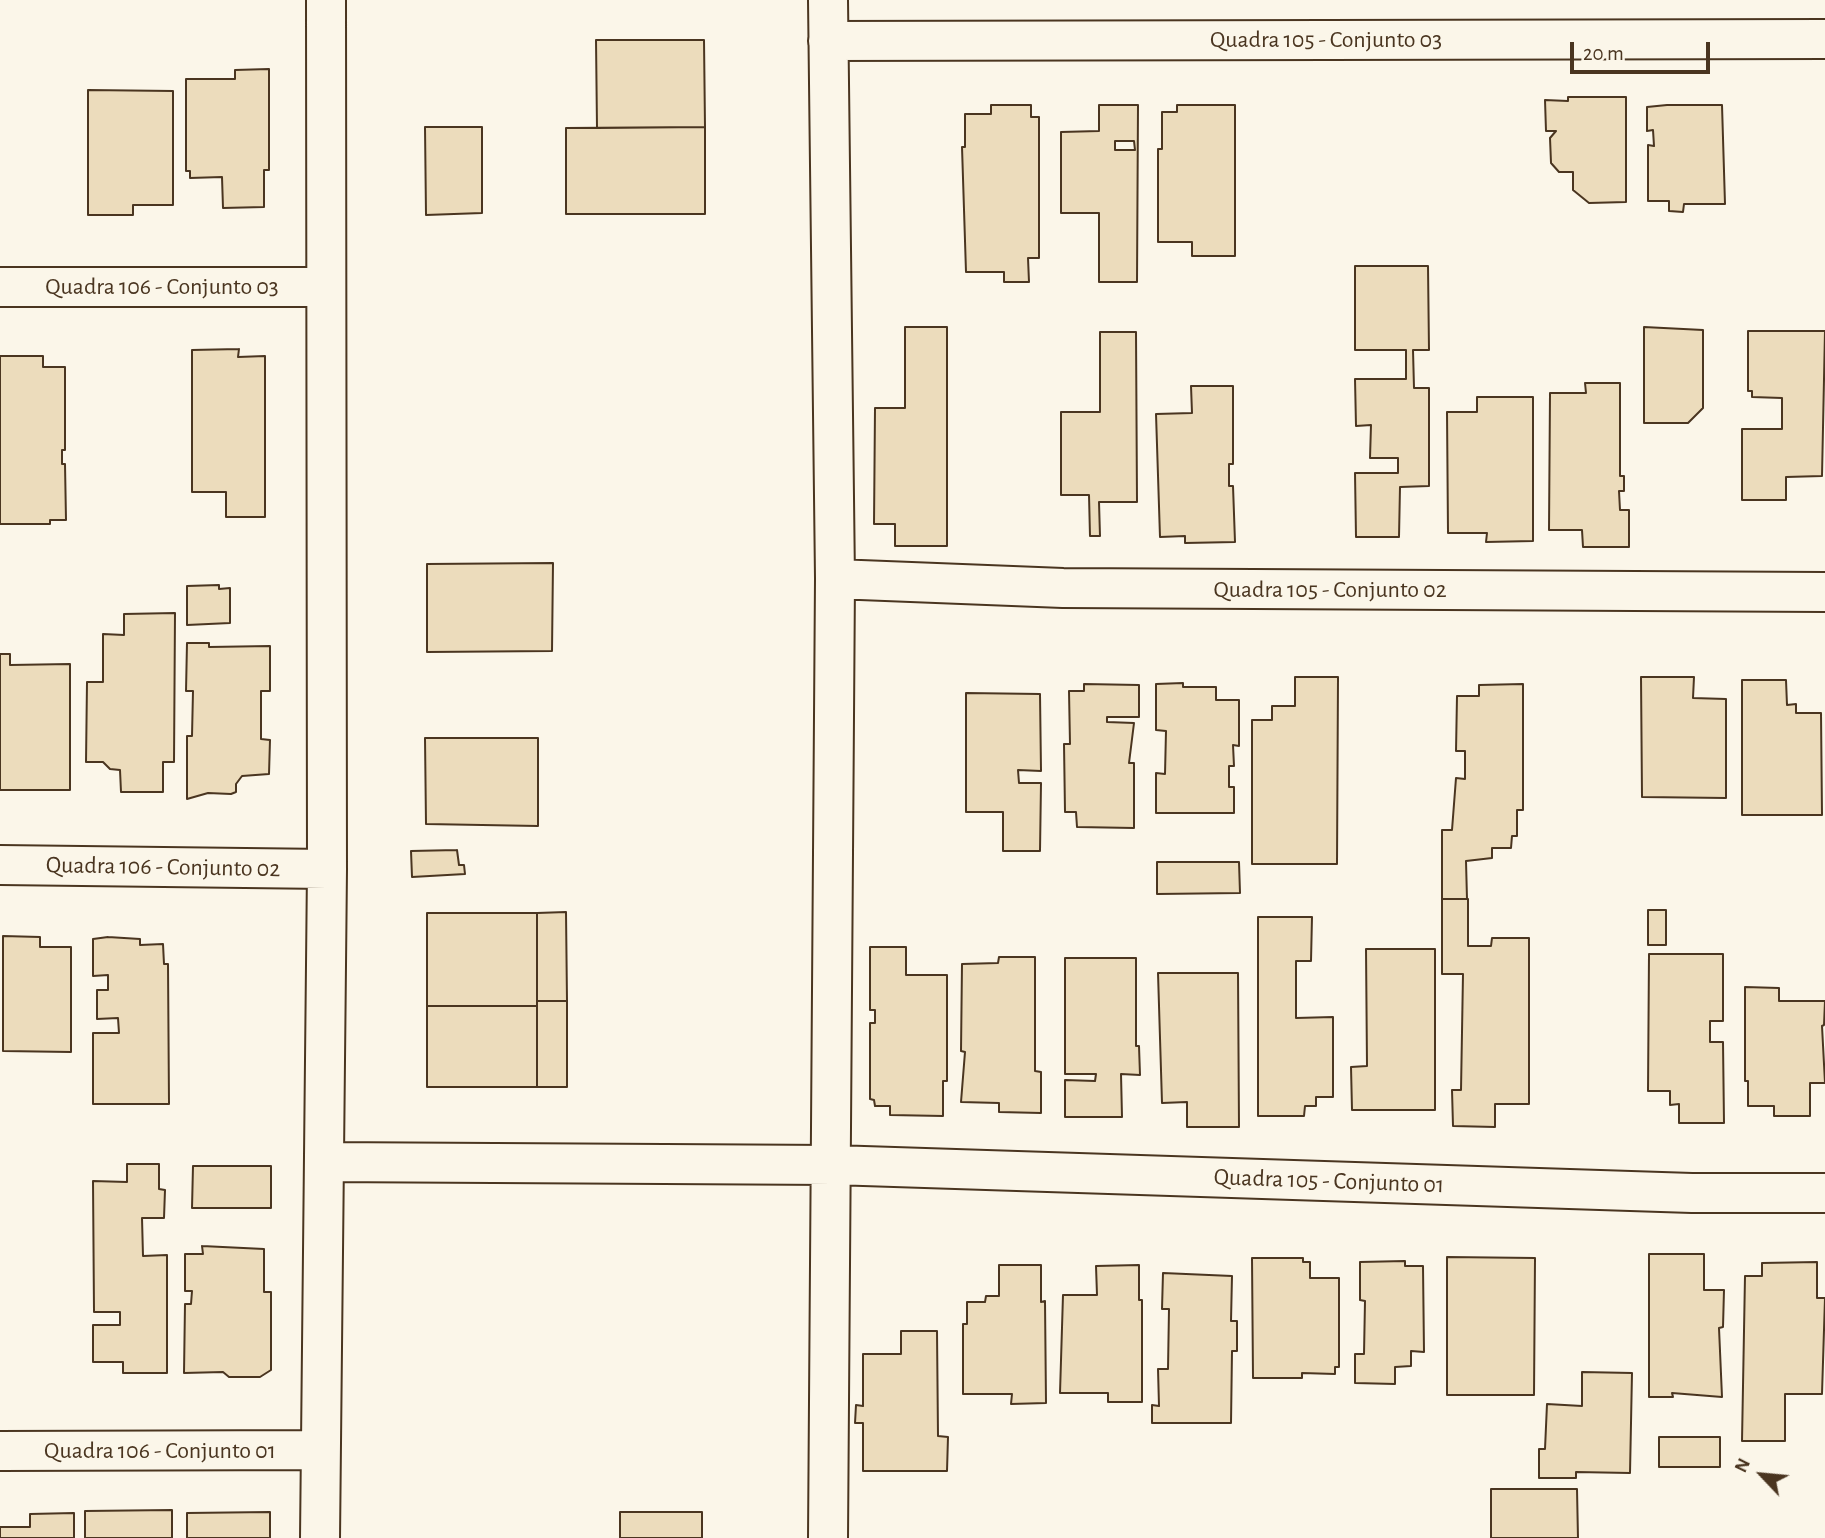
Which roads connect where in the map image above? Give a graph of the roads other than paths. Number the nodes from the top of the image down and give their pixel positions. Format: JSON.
{"nodes":[{"id":1,"x":326,"y":0,"type":"edge"},
{"id":2,"x":828,"y":0,"type":"edge"},
{"id":3,"x":1825,"y":39,"type":"edge"},
{"id":4,"x":828,"y":41,"type":"junction"},
{"id":5,"x":0,"y":287,"type":"edge"},
{"id":6,"x":325,"y":287,"type":"junction"},
{"id":7,"x":835,"y":579,"type":"junction"},
{"id":8,"x":1825,"y":593,"type":"edge"},
{"id":9,"x":0,"y":865,"type":"edge"},
{"id":10,"x":327,"y":869,"type":"junction"},
{"id":11,"x":325,"y":1162,"type":"junction"},
{"id":12,"x":833,"y":1165,"type":"junction"},
{"id":13,"x":1825,"y":1193,"type":"edge"},
{"id":14,"x":320,"y":1450,"type":"junction"},
{"id":15,"x":0,"y":1451,"type":"edge"},
{"id":16,"x":320,"y":1538,"type":"edge"},
{"id":17,"x":828,"y":1538,"type":"edge"}],
"edges":[{"from":1,"to":6,"type":"street"},
{"from":2,"to":4,"type":"street"},
{"from":3,"to":4,"type":"street","name":"Quadra 105 - Conjunto 03"},
{"from":4,"to":7,"type":"street"},
{"from":5,"to":6,"type":"street","name":"Quadra 106 - Conjunto 03"},
{"from":6,"to":10,"type":"street"},
{"from":7,"to":8,"type":"street","name":"Quadra 105 - Conjunto 02"},
{"from":7,"to":12,"type":"street"},
{"from":9,"to":10,"type":"street","name":"Quadra 106 - Conjunto 02"},
{"from":10,"to":11,"type":"street"},
{"from":11,"to":12,"type":"street","name":"Quadra 105 - Conjunto 01"},
{"from":11,"to":14,"type":"street"},
{"from":12,"to":13,"type":"street","name":"Quadra 105 - Conjunto 01"},
{"from":12,"to":17,"type":"street"},
{"from":14,"to":15,"type":"street","name":"Quadra 106 - Conjunto 01"},
{"from":14,"to":16,"type":"street"}]}
